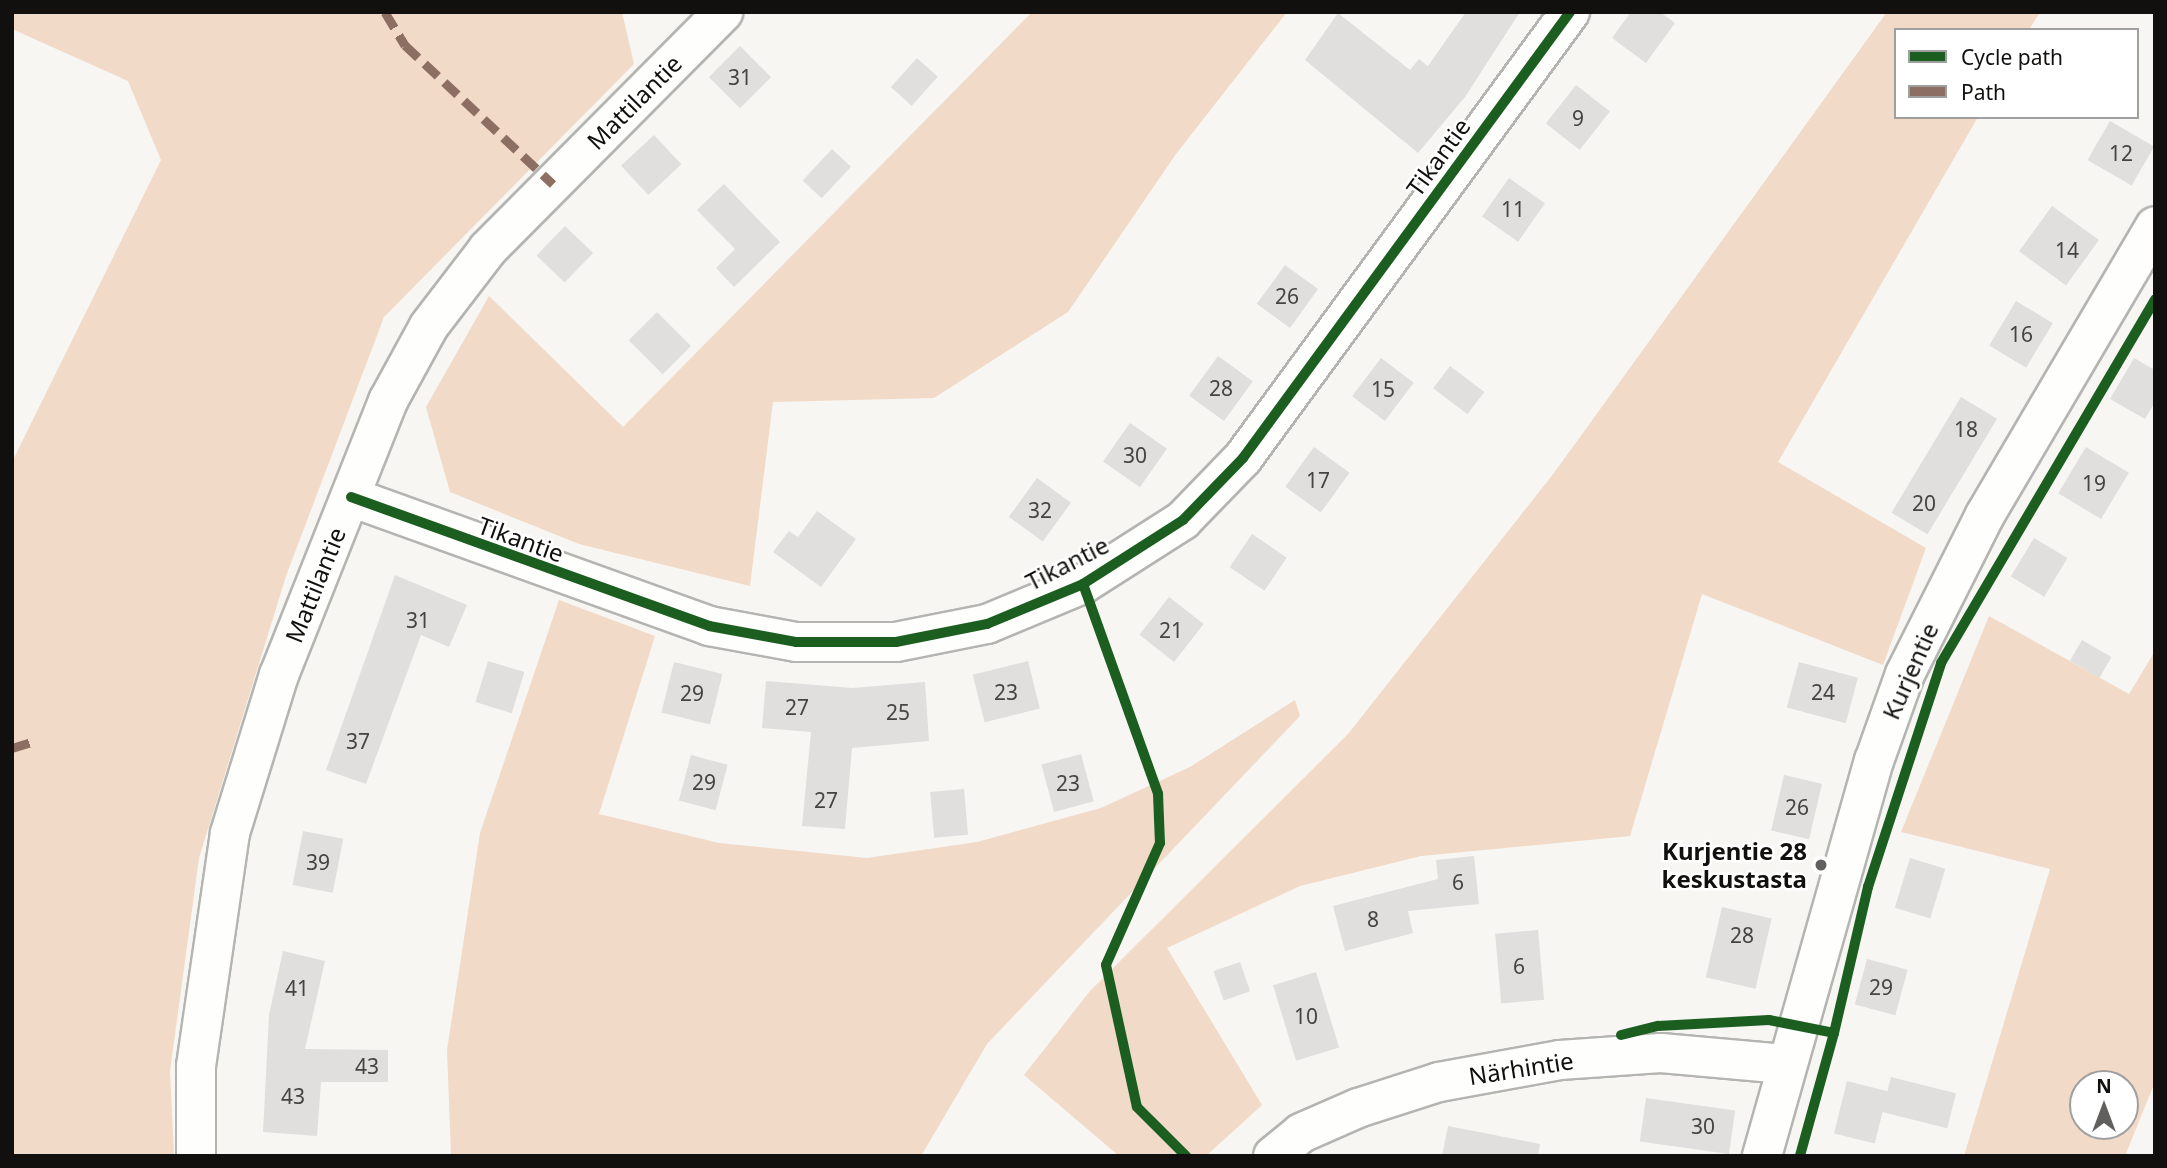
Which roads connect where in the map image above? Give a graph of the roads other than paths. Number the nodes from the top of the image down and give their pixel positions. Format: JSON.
{"nodes":[{"id":1,"x":723,"y":12,"type":"edge"},
{"id":2,"x":1570,"y":12,"type":"edge"},
{"id":3,"x":2155,"y":226,"type":"edge"},
{"id":4,"x":351,"y":497,"type":"junction"},
{"id":5,"x":1785,"y":1064,"type":"junction"},
{"id":6,"x":196,"y":1156,"type":"edge"},
{"id":7,"x":1273,"y":1156,"type":"edge"},
{"id":8,"x":1762,"y":1156,"type":"edge"}],
"edges":[{"from":1,"to":4,"type":"street","name":"Mattilantie"},
{"from":2,"to":4,"type":"street","name":"Tikantie"},
{"from":3,"to":5,"type":"street","name":"Kurjentie"},
{"from":4,"to":6,"type":"street","name":"Mattilantie"},
{"from":5,"to":7,"type":"street","name":"Närhintie"},
{"from":5,"to":8,"type":"street","name":"Kurjentie"}]}
